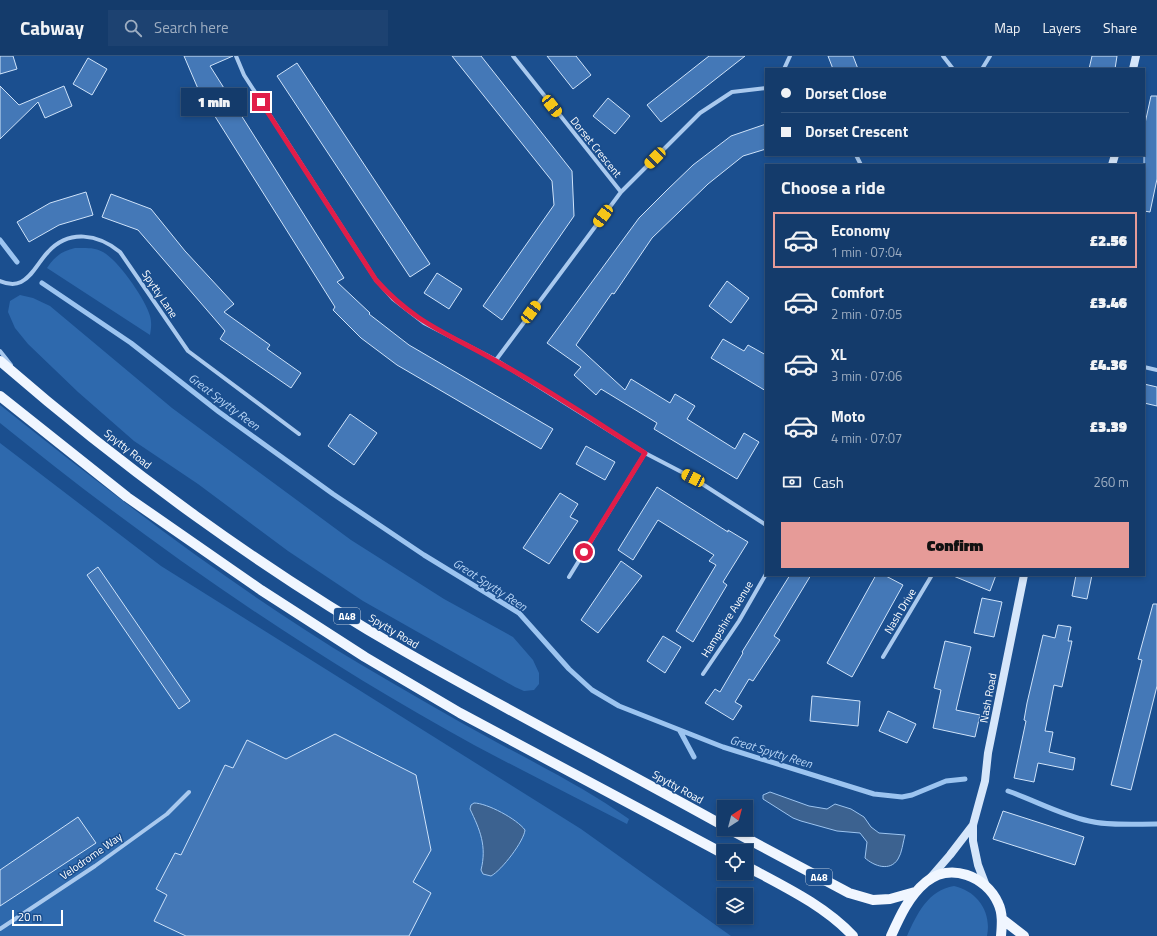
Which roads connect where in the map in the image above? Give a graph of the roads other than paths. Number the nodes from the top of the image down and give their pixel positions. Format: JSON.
{"nodes":[{"id":1,"x":236,"y":56,"type":"edge"},
{"id":2,"x":513,"y":56,"type":"edge"},
{"id":3,"x":790,"y":56,"type":"edge"},
{"id":4,"x":943,"y":56,"type":"edge"},
{"id":5,"x":990,"y":56,"type":"edge"},
{"id":6,"x":1136,"y":56,"type":"edge"},
{"id":7,"x":784,"y":68,"type":"edge"},
{"id":8,"x":952,"y":68,"type":"edge"},
{"id":9,"x":983,"y":68,"type":"edge"},
{"id":10,"x":1133,"y":68,"type":"edge"},
{"id":11,"x":765,"y":88,"type":"edge"},
{"id":12,"x":621,"y":192,"type":"junction"},
{"id":13,"x":0,"y":281,"type":"edge"},
{"id":14,"x":0,"y":351,"type":"edge"},
{"id":15,"x":496,"y":360,"type":"junction"},
{"id":16,"x":0,"y":361,"type":"edge"},
{"id":17,"x":1145,"y":367,"type":"edge"},
{"id":18,"x":1157,"y":370,"type":"edge"},
{"id":19,"x":26,"y":383,"type":"junction"},
{"id":20,"x":0,"y":396,"type":"edge"},
{"id":21,"x":299,"y":434,"type":"dead end"},
{"id":22,"x":645,"y":453,"type":"junction"},
{"id":23,"x":765,"y":524,"type":"edge"},
{"id":24,"x":765,"y":576,"type":"edge"},
{"id":25,"x":931,"y":576,"type":"edge"},
{"id":26,"x":1024,"y":576,"type":"edge"},
{"id":27,"x":569,"y":577,"type":"dead end"},
{"id":28,"x":882,"y":658,"type":"dead end"},
{"id":29,"x":703,"y":674,"type":"dead end"},
{"id":30,"x":189,"y":792,"type":"dead end"},
{"id":31,"x":717,"y":822,"type":"edge"},
{"id":32,"x":973,"y":824,"type":"junction"},
{"id":33,"x":742,"y":836,"type":"edge"},
{"id":34,"x":717,"y":850,"type":"edge"},
{"id":35,"x":753,"y":870,"type":"edge"},
{"id":36,"x":927,"y":881,"type":"junction"},
{"id":37,"x":986,"y":887,"type":"junction"},
{"id":38,"x":915,"y":892,"type":"junction"},
{"id":39,"x":1002,"y":919,"type":"junction"},
{"id":40,"x":0,"y":929,"type":"edge"},
{"id":41,"x":853,"y":936,"type":"edge"},
{"id":42,"x":891,"y":936,"type":"edge"},
{"id":43,"x":1001,"y":936,"type":"edge"},
{"id":44,"x":1024,"y":936,"type":"edge"}],
"edges":[{"from":1,"to":15,"type":"street"},
{"from":2,"to":12,"type":"street","name":"Dorset Crescent"},
{"from":3,"to":7,"type":"street"},
{"from":4,"to":8,"type":"street"},
{"from":5,"to":9,"type":"street"},
{"from":6,"to":10,"type":"street"},
{"from":11,"to":12,"type":"street"},
{"from":12,"to":15,"type":"street"},
{"from":13,"to":21,"type":"street","name":"Spytty Lane"},
{"from":14,"to":19,"type":"street"},
{"from":15,"to":22,"type":"street"},
{"from":16,"to":19,"type":"main road","name":"Spytty Road","number":"A48"},
{"from":17,"to":18,"type":"street"},
{"from":19,"to":31,"type":"main road","name":"Spytty Road","number":"A48"},
{"from":20,"to":34,"type":"main road","number":"A48"},
{"from":22,"to":23,"type":"street"},
{"from":22,"to":27,"type":"street"},
{"from":24,"to":29,"type":"street","name":"Hampshire Avenue"},
{"from":25,"to":28,"type":"street","name":"Nash Drive"},
{"from":26,"to":32,"type":"street","name":"Nash Road"},
{"from":30,"to":40,"type":"street","name":"Velodrome Way"},
{"from":32,"to":36,"type":"street","name":"Nash Road"},
{"from":32,"to":37,"type":"street","name":"Nash Road"},
{"from":33,"to":38,"type":"main road","number":"A48"},
{"from":35,"to":41,"type":"main road","number":"A48"},
{"from":36,"to":37,"type":"main road","number":"A48"},
{"from":36,"to":38,"type":"main road","number":"A48"},
{"from":37,"to":39,"type":"main road","number":"A48"},
{"from":38,"to":42,"type":"main road","number":"A48"},
{"from":39,"to":43,"type":"main road","number":"A48"},
{"from":39,"to":44,"type":"main road"}]}
